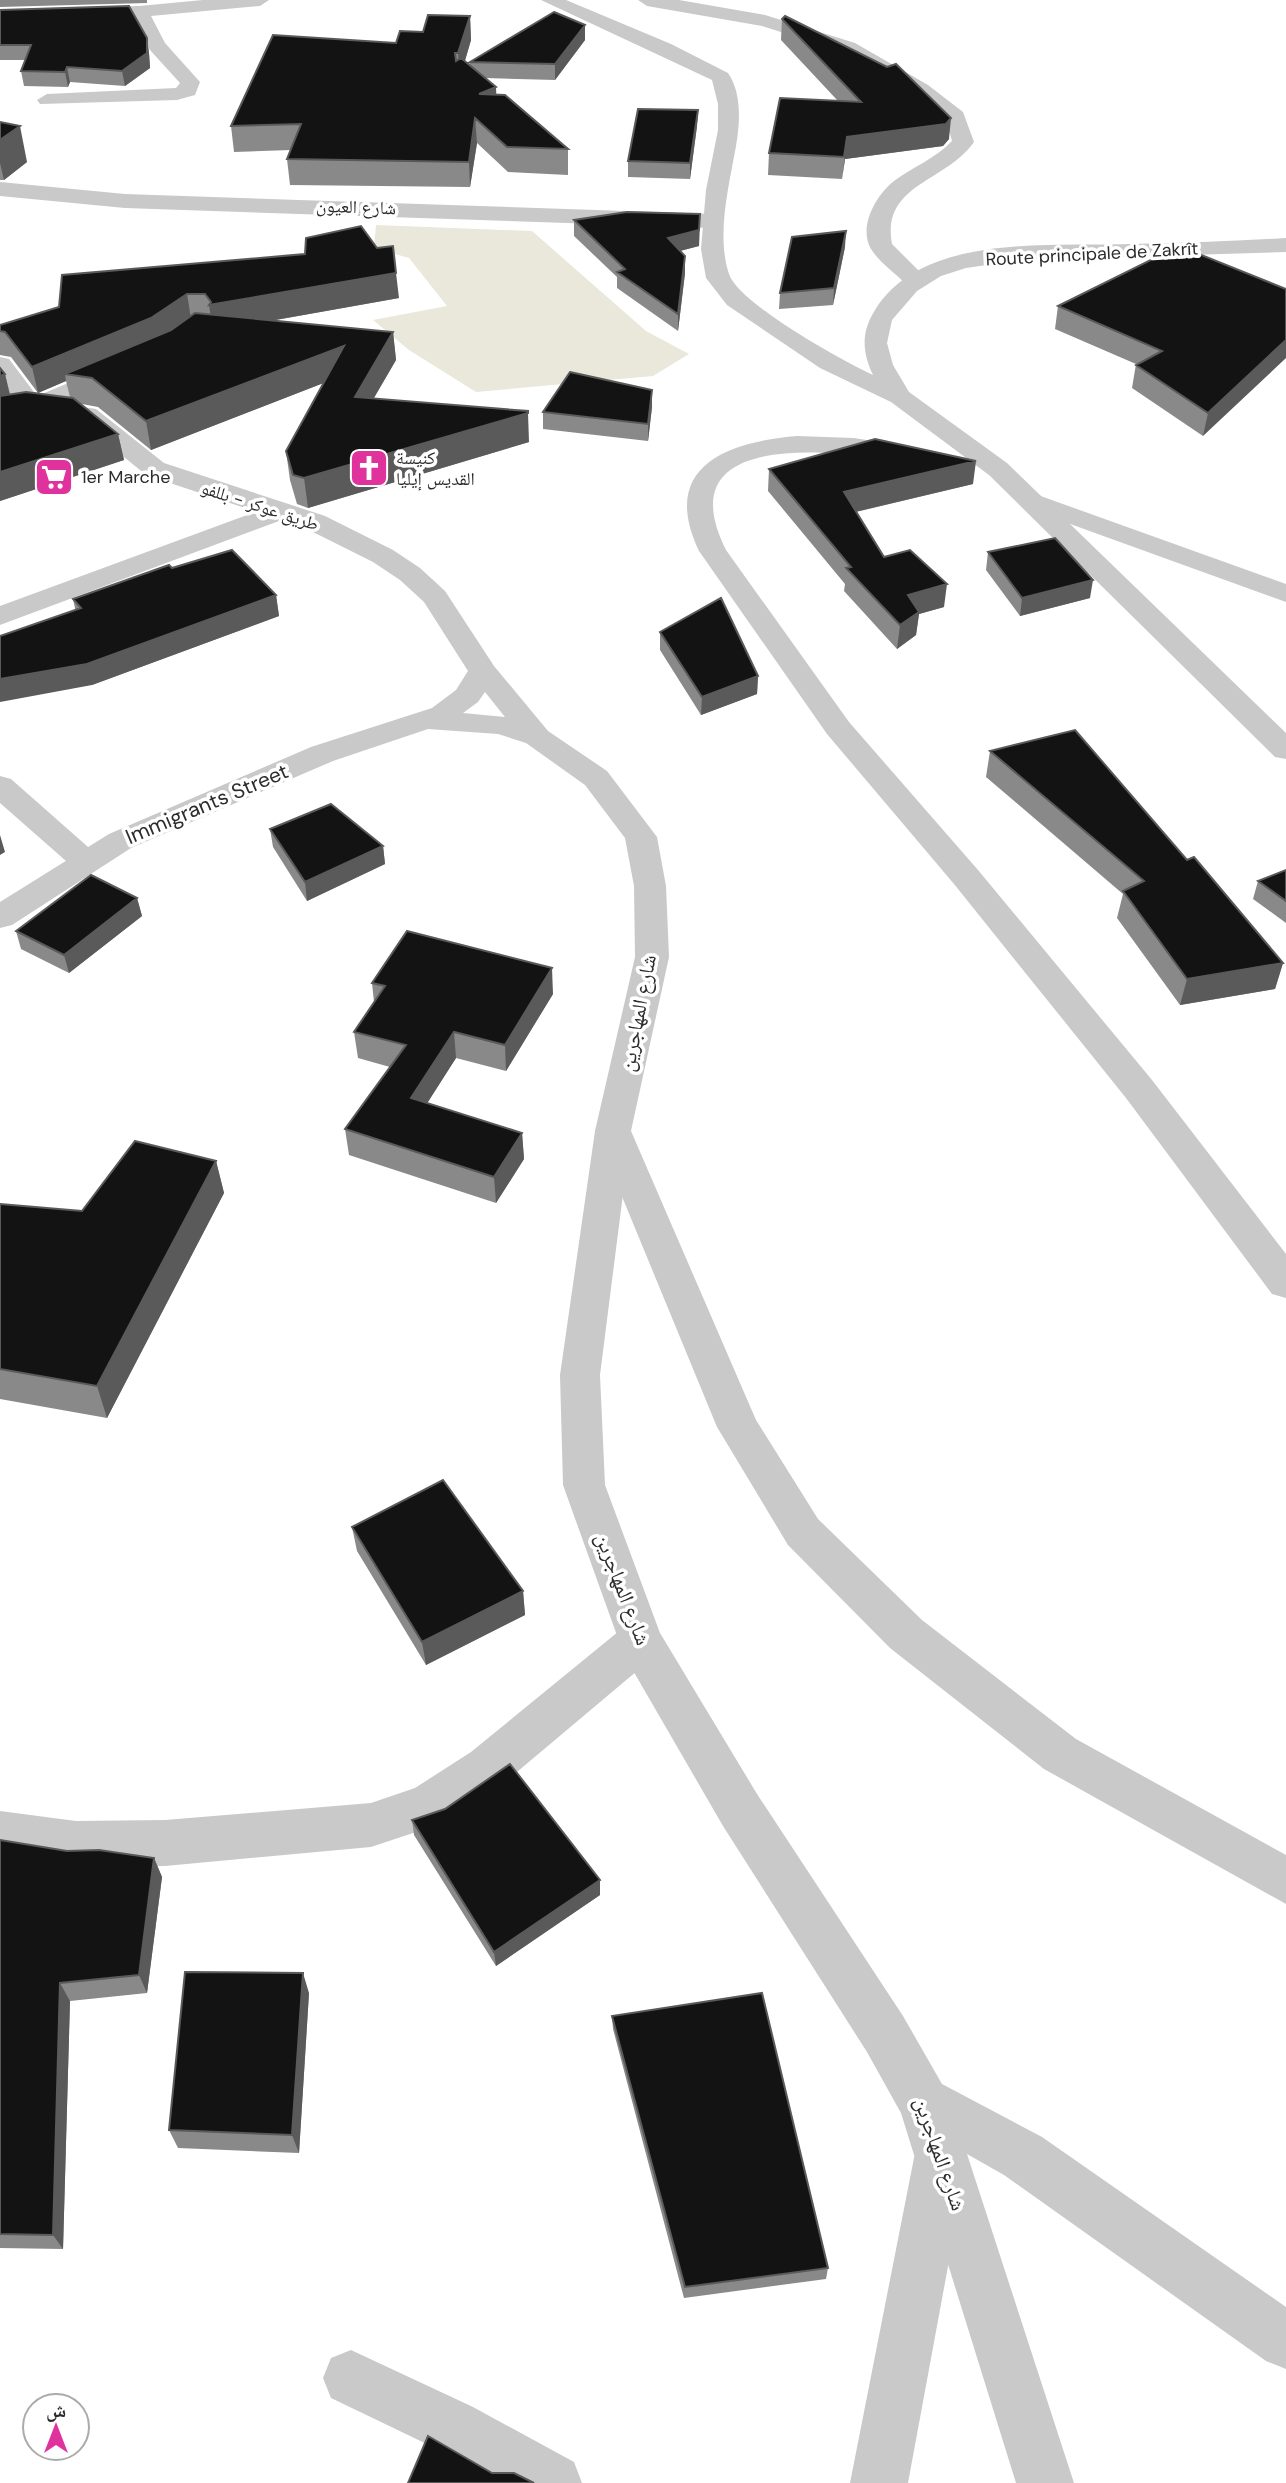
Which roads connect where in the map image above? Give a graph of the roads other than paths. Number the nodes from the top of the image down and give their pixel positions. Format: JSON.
{"nodes":[{"id":1,"x":260,"y":0,"type":"edge"},
{"id":2,"x":550,"y":0,"type":"edge"},
{"id":3,"x":647,"y":0,"type":"edge"},
{"id":4,"x":139,"y":12,"type":"junction"},
{"id":5,"x":0,"y":16,"type":"edge"},
{"id":6,"x":47,"y":100,"type":"dead end"},
{"id":7,"x":0,"y":190,"type":"edge"},
{"id":8,"x":713,"y":221,"type":"junction"},
{"id":9,"x":1286,"y":245,"type":"edge"},
{"id":10,"x":914,"y":279,"type":"junction"},
{"id":11,"x":142,"y":362,"type":"edge"},
{"id":12,"x":0,"y":364,"type":"edge"},
{"id":13,"x":900,"y":397,"type":"junction"},
{"id":14,"x":32,"y":407,"type":"junction"},
{"id":15,"x":0,"y":413,"type":"edge"},
{"id":16,"x":999,"y":469,"type":"junction"},
{"id":17,"x":1035,"y":502,"type":"junction"},
{"id":18,"x":277,"y":512,"type":"junction"},
{"id":19,"x":1286,"y":594,"type":"edge"},
{"id":20,"x":0,"y":617,"type":"edge"},
{"id":21,"x":483,"y":671,"type":"junction"},
{"id":22,"x":428,"y":720,"type":"junction"},
{"id":23,"x":537,"y":737,"type":"junction"},
{"id":24,"x":1286,"y":750,"type":"edge"},
{"id":25,"x":0,"y":786,"type":"edge"},
{"id":26,"x":85,"y":861,"type":"junction"},
{"id":27,"x":0,"y":917,"type":"edge"},
{"id":28,"x":613,"y":1131,"type":"junction"},
{"id":29,"x":1286,"y":1283,"type":"edge"},
{"id":30,"x":640,"y":1641,"type":"junction"},
{"id":31,"x":0,"y":1833,"type":"edge"},
{"id":32,"x":1286,"y":1881,"type":"edge"},
{"id":33,"x":924,"y":2102,"type":"junction"},
{"id":34,"x":942,"y":2154,"type":"junction"},
{"id":35,"x":1286,"y":2341,"type":"edge"},
{"id":36,"x":351,"y":2378,"type":"dead end"},
{"id":37,"x":552,"y":2483,"type":"edge"},
{"id":38,"x":880,"y":2483,"type":"edge"},
{"id":39,"x":1045,"y":2483,"type":"edge"}],
"edges":[{"from":1,"to":4,"type":"street"},
{"from":2,"to":8,"type":"street"},
{"from":3,"to":10,"type":"street"},
{"from":4,"to":5,"type":"street"},
{"from":4,"to":6,"type":"street"},
{"from":7,"to":8,"type":"street","name":"شارع العيون"},
{"from":8,"to":13,"type":"street"},
{"from":9,"to":10,"type":"street","name":"Route principale de Zakrît"},
{"from":10,"to":13,"type":"street","name":"Route principale de Zakrît"},
{"from":11,"to":14,"type":"street"},
{"from":12,"to":14,"type":"street"},
{"from":13,"to":16,"type":"street"},
{"from":14,"to":15,"type":"street","name":"طريق عوكر - بللفو"},
{"from":14,"to":18,"type":"street","name":"طريق عوكر - بللفو"},
{"from":16,"to":17,"type":"street"},
{"from":16,"to":29,"type":"street"},
{"from":17,"to":19,"type":"street"},
{"from":17,"to":24,"type":"street"},
{"from":18,"to":20,"type":"street"},
{"from":18,"to":21,"type":"street","name":"طريق عوكر - بللفو"},
{"from":21,"to":22,"type":"street"},
{"from":21,"to":23,"type":"street","name":"شارع المهاجرين"},
{"from":22,"to":23,"type":"street","name":"شارع المهاجرين"},
{"from":22,"to":26,"type":"street","name":"Immigrants Street"},
{"from":23,"to":28,"type":"street","name":"شارع المهاجرين"},
{"from":25,"to":26,"type":"street"},
{"from":26,"to":27,"type":"street","name":"Immigrants Street"},
{"from":28,"to":30,"type":"street","name":"شارع المهاجرين"},
{"from":28,"to":32,"type":"street"},
{"from":30,"to":31,"type":"street"},
{"from":30,"to":33,"type":"street","name":"شارع المهاجرين"},
{"from":33,"to":34,"type":"street","name":"شارع المهاجرين"},
{"from":33,"to":35,"type":"street"},
{"from":34,"to":38,"type":"street"},
{"from":34,"to":39,"type":"street","name":"شارع المهاجرين"},
{"from":36,"to":37,"type":"street"}]}
